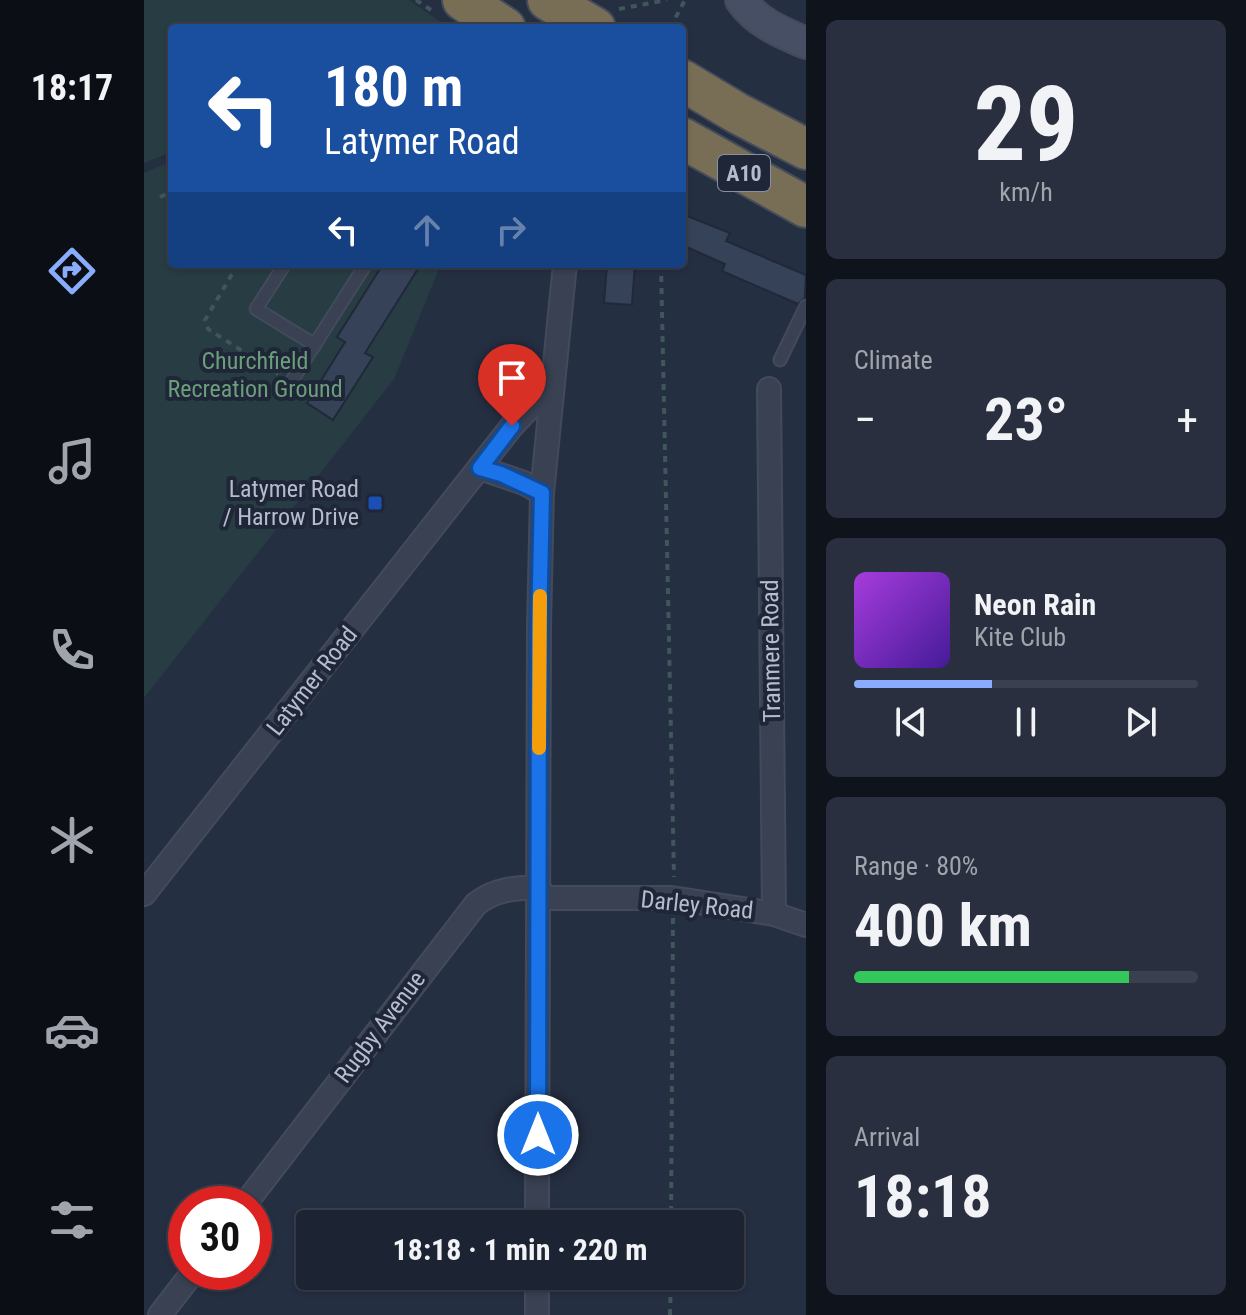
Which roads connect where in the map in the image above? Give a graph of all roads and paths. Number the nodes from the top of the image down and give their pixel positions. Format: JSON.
{"nodes":[{"id":1,"x":463,"y":0,"type":"edge"},
{"id":2,"x":548,"y":0,"type":"edge"},
{"id":3,"x":685,"y":0,"type":"edge"},
{"id":4,"x":741,"y":0,"type":"edge"},
{"id":5,"x":499,"y":24,"type":"edge"},
{"id":6,"x":588,"y":24,"type":"edge"},
{"id":7,"x":672,"y":24,"type":"edge"},
{"id":8,"x":806,"y":43,"type":"edge"},
{"id":9,"x":686,"y":82,"type":"edge"},
{"id":10,"x":737,"y":113,"type":"junction"},
{"id":11,"x":686,"y":140,"type":"edge"},
{"id":12,"x":806,"y":149,"type":"edge"},
{"id":13,"x":806,"y":170,"type":"edge"},
{"id":14,"x":168,"y":194,"type":"edge"},
{"id":15,"x":160,"y":197,"type":"dead end"},
{"id":16,"x":806,"y":207,"type":"edge"},
{"id":17,"x":236,"y":268,"type":"edge"},
{"id":18,"x":282,"y":268,"type":"edge"},
{"id":19,"x":363,"y":268,"type":"edge"},
{"id":20,"x":565,"y":268,"type":"edge"},
{"id":21,"x":661,"y":268,"type":"edge"},
{"id":22,"x":806,"y":306,"type":"edge"},
{"id":23,"x":315,"y":345,"type":"junction"},
{"id":24,"x":780,"y":360,"type":"dead end"},
{"id":25,"x":291,"y":382,"type":"joint"},
{"id":26,"x":769,"y":389,"type":"dead end"},
{"id":27,"x":551,"y":398,"type":"junction"},
{"id":28,"x":480,"y":468,"type":"junction"},
{"id":29,"x":542,"y":493,"type":"junction"},
{"id":30,"x":538,"y":892,"type":"junction"},
{"id":31,"x":144,"y":894,"type":"edge"},
{"id":32,"x":672,"y":898,"type":"junction"},
{"id":33,"x":774,"y":914,"type":"junction"},
{"id":34,"x":806,"y":925,"type":"edge"},
{"id":35,"x":259,"y":1186,"type":"edge"},
{"id":36,"x":537,"y":1210,"type":"edge"},
{"id":37,"x":671,"y":1210,"type":"edge"},
{"id":38,"x":179,"y":1290,"type":"edge"},
{"id":39,"x":537,"y":1290,"type":"edge"},
{"id":40,"x":671,"y":1290,"type":"edge"},
{"id":41,"x":160,"y":1315,"type":"edge"},
{"id":42,"x":537,"y":1315,"type":"edge"},
{"id":43,"x":670,"y":1315,"type":"edge"}],
"edges":[{"from":1,"to":5,"type":"highway"},
{"from":2,"to":6,"type":"highway"},
{"from":3,"to":7,"type":"path"},
{"from":4,"to":8,"type":"street"},
{"from":9,"to":10,"type":"highway","number":"A10"},
{"from":10,"to":12,"type":"highway","number":"A10"},
{"from":10,"to":13,"type":"highway"},
{"from":11,"to":16,"type":"highway","number":"A10"},
{"from":14,"to":15,"type":"path"},
{"from":17,"to":25,"type":"path"},
{"from":18,"to":23,"type":"lane"},
{"from":19,"to":23,"type":"lane"},
{"from":20,"to":27,"type":"street"},
{"from":21,"to":32,"type":"path"},
{"from":22,"to":24,"type":"lane"},
{"from":23,"to":25,"type":"lane"},
{"from":26,"to":33,"type":"street","name":"Tranmere Road"},
{"from":27,"to":28,"type":"street","name":"Latymer Road"},
{"from":27,"to":29,"type":"street"},
{"from":28,"to":29,"type":"street"},
{"from":28,"to":31,"type":"street","name":"Latymer Road"},
{"from":29,"to":30,"type":"street"},
{"from":30,"to":32,"type":"street","name":"Darley Road"},
{"from":30,"to":35,"type":"street","name":"Rugby Avenue"},
{"from":30,"to":36,"type":"street"},
{"from":32,"to":33,"type":"street","name":"Darley Road"},
{"from":32,"to":37,"type":"path"},
{"from":33,"to":34,"type":"street","name":"Darley Road"},
{"from":38,"to":41,"type":"street"},
{"from":39,"to":42,"type":"street"},
{"from":40,"to":43,"type":"path"}]}
